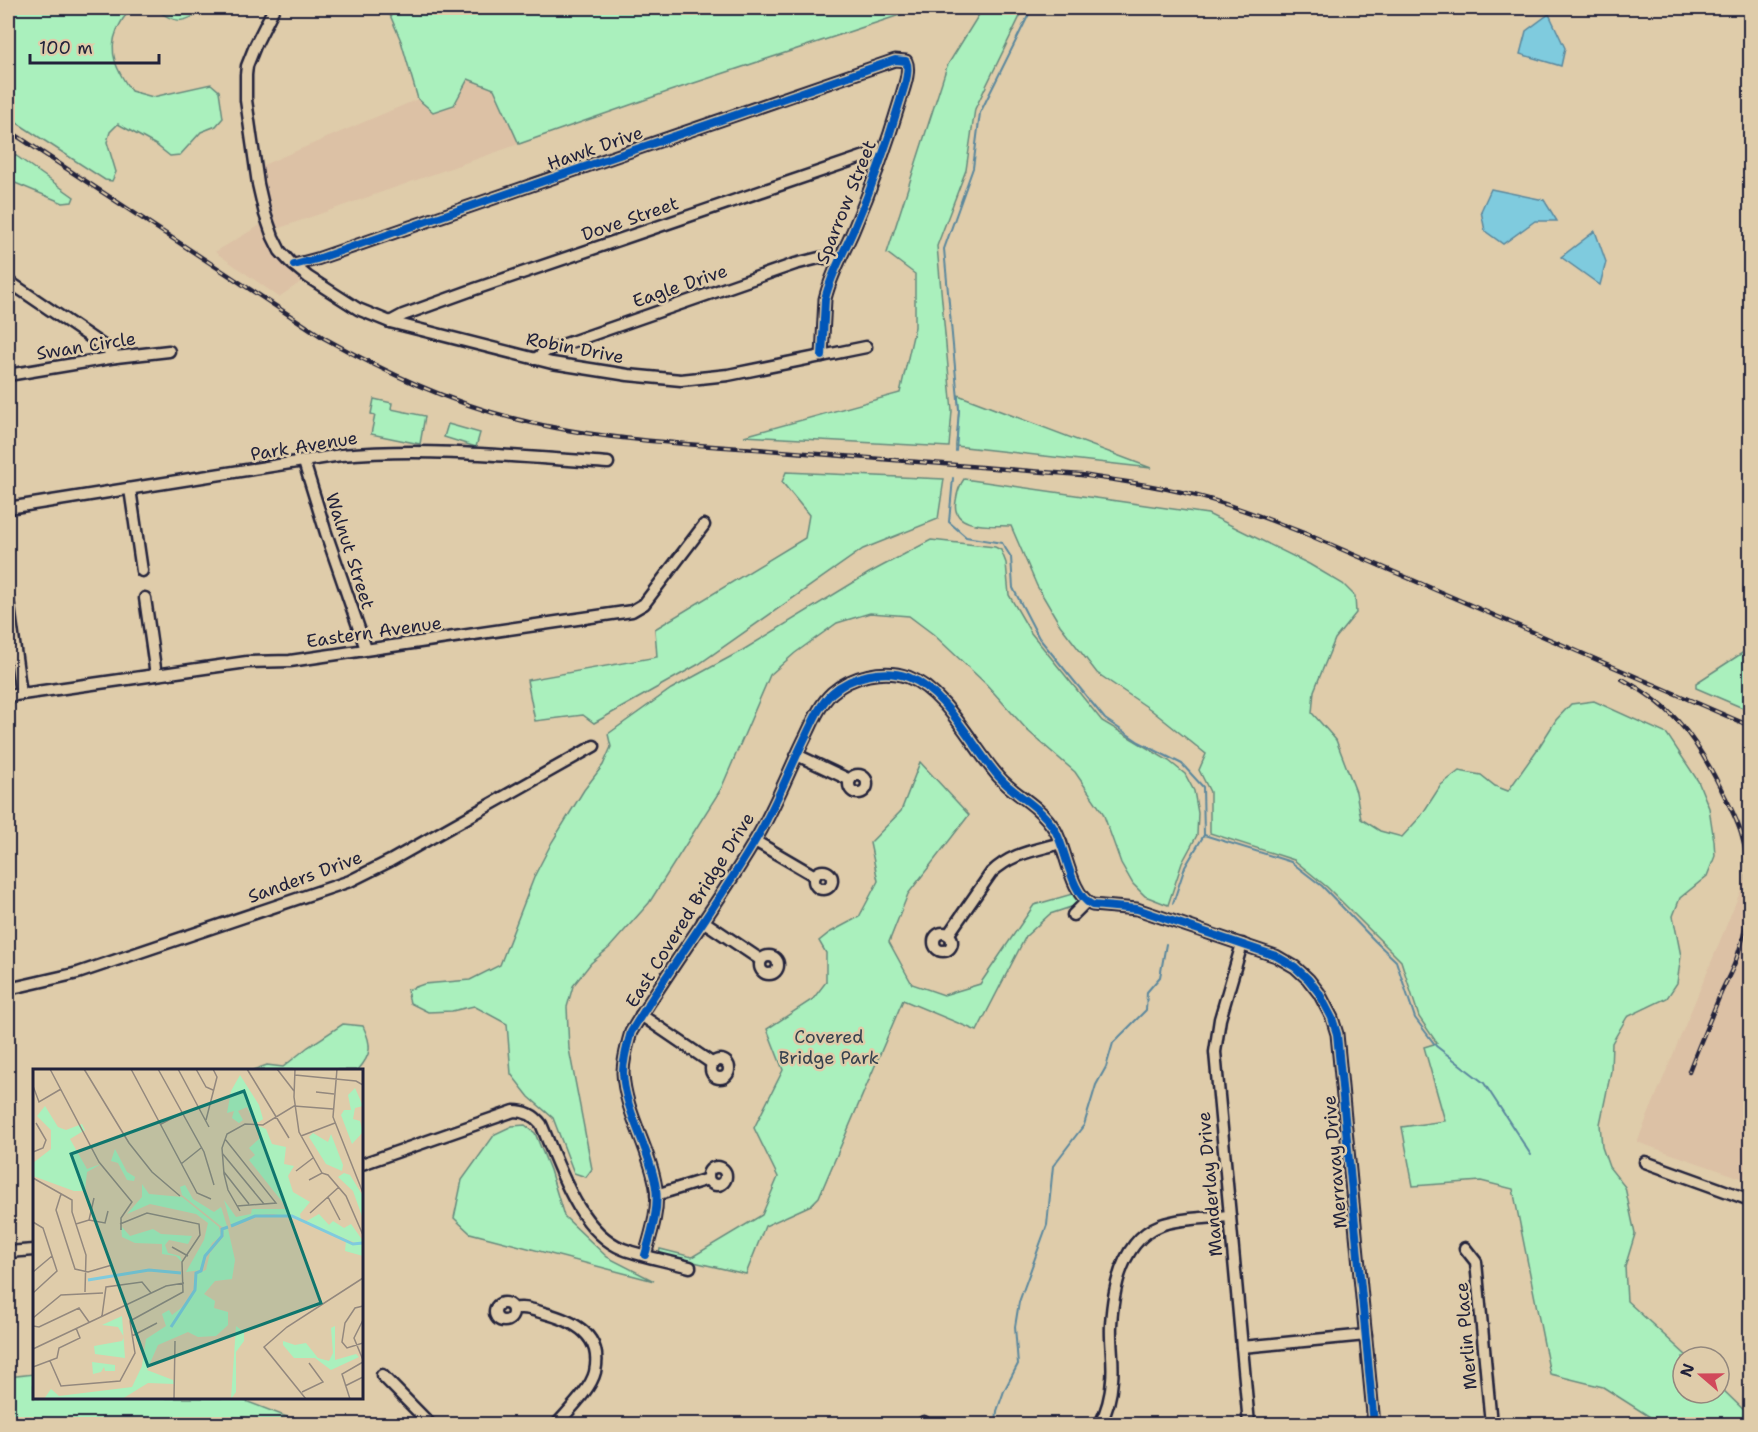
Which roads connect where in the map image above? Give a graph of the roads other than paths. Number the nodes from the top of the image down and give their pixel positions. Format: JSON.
{"nodes":[{"id":1,"x":274,"y":8,"type":"edge"},
{"id":2,"x":906,"y":61,"type":"joint"},
{"id":3,"x":883,"y":153,"type":"junction"},
{"id":4,"x":839,"y":258,"type":"junction"},
{"id":5,"x":294,"y":265,"type":"junction"},
{"id":6,"x":8,"y":281,"type":"edge"},
{"id":7,"x":390,"y":322,"type":"junction"},
{"id":8,"x":866,"y":347,"type":"dead end"},
{"id":9,"x":169,"y":351,"type":"dead end"},
{"id":10,"x":822,"y":356,"type":"junction"},
{"id":11,"x":116,"y":357,"type":"junction"},
{"id":12,"x":535,"y":359,"type":"junction"},
{"id":13,"x":8,"y":375,"type":"edge"},
{"id":14,"x":304,"y":462,"type":"junction"},
{"id":15,"x":608,"y":463,"type":"dead end"},
{"id":16,"x":130,"y":489,"type":"junction"},
{"id":17,"x":8,"y":508,"type":"edge"},
{"id":18,"x":704,"y":525,"type":"dead end"},
{"id":19,"x":142,"y":571,"type":"dead end"},
{"id":20,"x":145,"y":598,"type":"dead end"},
{"id":21,"x":8,"y":599,"type":"edge"},
{"id":22,"x":366,"y":650,"type":"junction"},
{"id":23,"x":156,"y":675,"type":"junction"},
{"id":24,"x":21,"y":694,"type":"junction"},
{"id":25,"x":8,"y":696,"type":"edge"},
{"id":26,"x":594,"y":746,"type":"dead end"},
{"id":27,"x":797,"y":755,"type":"junction"},
{"id":28,"x":850,"y":780,"type":"dead end"},
{"id":29,"x":755,"y":841,"type":"junction"},
{"id":30,"x":1061,"y":843,"type":"junction"},
{"id":31,"x":815,"y":876,"type":"dead end"},
{"id":32,"x":1086,"y":902,"type":"junction"},
{"id":33,"x":1073,"y":915,"type":"dead end"},
{"id":34,"x":703,"y":921,"type":"junction"},
{"id":35,"x":948,"y":935,"type":"dead end"},
{"id":36,"x":1242,"y":944,"type":"junction"},
{"id":37,"x":761,"y":960,"type":"dead end"},
{"id":38,"x":8,"y":989,"type":"edge"},
{"id":39,"x":641,"y":1015,"type":"junction"},
{"id":40,"x":713,"y":1064,"type":"dead end"},
{"id":41,"x":1645,"y":1162,"type":"dead end"},
{"id":42,"x":363,"y":1164,"type":"edge"},
{"id":43,"x":708,"y":1179,"type":"dead end"},
{"id":44,"x":656,"y":1196,"type":"junction"},
{"id":45,"x":1750,"y":1200,"type":"edge"},
{"id":46,"x":1230,"y":1216,"type":"junction"},
{"id":47,"x":1465,"y":1248,"type":"dead end"},
{"id":48,"x":33,"y":1250,"type":"edge"},
{"id":49,"x":8,"y":1252,"type":"edge"},
{"id":50,"x":645,"y":1256,"type":"junction"},
{"id":51,"x":690,"y":1267,"type":"dead end"},
{"id":52,"x":513,"y":1309,"type":"dead end"},
{"id":53,"x":1366,"y":1335,"type":"junction"},
{"id":54,"x":1242,"y":1347,"type":"junction"},
{"id":55,"x":382,"y":1375,"type":"dead end"},
{"id":56,"x":430,"y":1425,"type":"edge"},
{"id":57,"x":557,"y":1425,"type":"edge"},
{"id":58,"x":1100,"y":1425,"type":"edge"},
{"id":59,"x":1249,"y":1425,"type":"edge"},
{"id":60,"x":1374,"y":1425,"type":"edge"},
{"id":61,"x":1491,"y":1425,"type":"edge"}],
"edges":[{"from":1,"to":5,"type":"street","name":"Robin Drive"},
{"from":2,"to":3,"type":"street","name":"Sparrow Street"},
{"from":2,"to":5,"type":"street","name":"Hawk Drive"},
{"from":3,"to":4,"type":"street","name":"Sparrow Street"},
{"from":3,"to":7,"type":"street","name":"Dove Street"},
{"from":4,"to":10,"type":"street","name":"Sparrow Street"},
{"from":4,"to":12,"type":"street","name":"Eagle Drive"},
{"from":5,"to":7,"type":"street","name":"Robin Drive"},
{"from":6,"to":11,"type":"street"},
{"from":7,"to":12,"type":"street","name":"Robin Drive"},
{"from":8,"to":10,"type":"street","name":"Robin Drive"},
{"from":9,"to":11,"type":"street","name":"Swan Circle"},
{"from":10,"to":12,"type":"street","name":"Robin Drive"},
{"from":11,"to":13,"type":"street","name":"Swan Circle"},
{"from":14,"to":15,"type":"street","name":"Park Avenue"},
{"from":14,"to":16,"type":"street","name":"Park Avenue"},
{"from":14,"to":22,"type":"street","name":"Walnut Street"},
{"from":16,"to":17,"type":"street","name":"Park Avenue"},
{"from":16,"to":19,"type":"street"},
{"from":18,"to":22,"type":"street","name":"Eastern Avenue"},
{"from":20,"to":23,"type":"street"},
{"from":21,"to":24,"type":"street"},
{"from":22,"to":23,"type":"street","name":"Eastern Avenue"},
{"from":23,"to":24,"type":"street","name":"Eastern Avenue"},
{"from":24,"to":25,"type":"street","name":"Eastern Avenue"},
{"from":26,"to":38,"type":"street","name":"Sanders Drive"},
{"from":27,"to":28,"type":"street"},
{"from":27,"to":29,"type":"street","name":"East Covered Bridge Drive"},
{"from":27,"to":30,"type":"street","name":"East Covered Bridge Drive"},
{"from":29,"to":31,"type":"street"},
{"from":29,"to":34,"type":"street","name":"East Covered Bridge Drive"},
{"from":30,"to":32,"type":"street","name":"East Covered Bridge Drive"},
{"from":30,"to":35,"type":"street"},
{"from":32,"to":33,"type":"street"},
{"from":32,"to":36,"type":"street"},
{"from":34,"to":37,"type":"street"},
{"from":34,"to":39,"type":"street","name":"East Covered Bridge Drive"},
{"from":36,"to":46,"type":"street","name":"Manderlay Drive"},
{"from":36,"to":53,"type":"street","name":"Merravay Drive"},
{"from":39,"to":40,"type":"street"},
{"from":39,"to":44,"type":"street","name":"East Covered Bridge Drive"},
{"from":41,"to":45,"type":"street"},
{"from":42,"to":50,"type":"street"},
{"from":43,"to":44,"type":"street"},
{"from":44,"to":50,"type":"street","name":"East Covered Bridge Drive"},
{"from":46,"to":54,"type":"street","name":"Manderlay Drive"},
{"from":46,"to":58,"type":"street"},
{"from":47,"to":61,"type":"street","name":"Merlin Place"},
{"from":48,"to":49,"type":"street"},
{"from":50,"to":51,"type":"street"},
{"from":52,"to":57,"type":"street"},
{"from":53,"to":54,"type":"street"},
{"from":53,"to":60,"type":"street","name":"Merravay Drive"},
{"from":54,"to":59,"type":"street","name":"Manderlay Drive"},
{"from":55,"to":56,"type":"street"}]}
